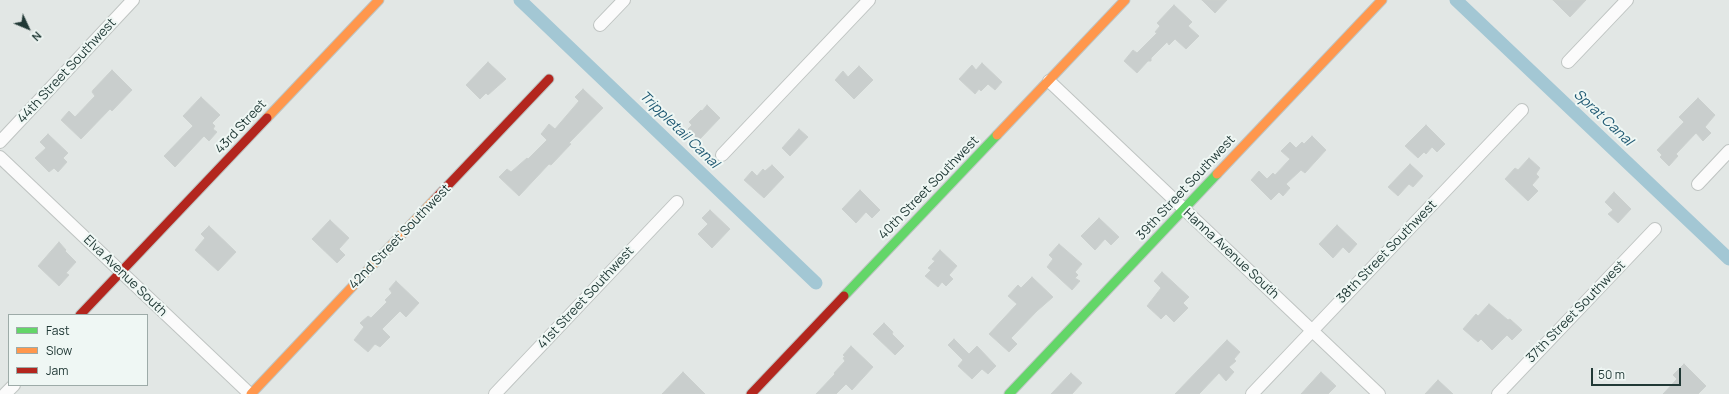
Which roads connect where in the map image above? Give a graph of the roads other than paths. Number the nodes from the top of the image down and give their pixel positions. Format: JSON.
{"nodes":[{"id":1,"x":133,"y":0,"type":"edge"},
{"id":2,"x":379,"y":0,"type":"edge"},
{"id":3,"x":624,"y":0,"type":"edge"},
{"id":4,"x":869,"y":0,"type":"edge"},
{"id":5,"x":1126,"y":0,"type":"edge"},
{"id":6,"x":1382,"y":0,"type":"edge"},
{"id":7,"x":1627,"y":0,"type":"edge"},
{"id":8,"x":600,"y":25,"type":"dead end"},
{"id":9,"x":1568,"y":62,"type":"dead end"},
{"id":10,"x":549,"y":79,"type":"dead end"},
{"id":11,"x":1049,"y":81,"type":"junction"},
{"id":12,"x":1522,"y":110,"type":"dead end"},
{"id":13,"x":0,"y":142,"type":"edge"},
{"id":14,"x":1729,"y":151,"type":"edge"},
{"id":15,"x":722,"y":155,"type":"dead end"},
{"id":16,"x":0,"y":157,"type":"edge"},
{"id":17,"x":1698,"y":184,"type":"dead end"},
{"id":18,"x":677,"y":202,"type":"dead end"},
{"id":19,"x":1184,"y":209,"type":"junction"},
{"id":20,"x":1655,"y":229,"type":"dead end"},
{"id":21,"x":121,"y":272,"type":"junction"},
{"id":22,"x":81,"y":314,"type":"edge"},
{"id":23,"x":1312,"y":331,"type":"junction"},
{"id":24,"x":13,"y":386,"type":"edge"},
{"id":25,"x":5,"y":394,"type":"edge"},
{"id":26,"x":250,"y":394,"type":"edge"},
{"id":27,"x":495,"y":394,"type":"edge"},
{"id":28,"x":751,"y":394,"type":"edge"},
{"id":29,"x":1008,"y":394,"type":"edge"},
{"id":30,"x":1252,"y":394,"type":"edge"},
{"id":31,"x":1379,"y":394,"type":"edge"},
{"id":32,"x":1498,"y":394,"type":"edge"}],
"edges":[{"from":1,"to":13,"type":"street","name":"44th Street Southwest"},
{"from":2,"to":21,"type":"street","name":"43rd Street"},
{"from":3,"to":8,"type":"street"},
{"from":4,"to":15,"type":"street"},
{"from":5,"to":11,"type":"street","name":"40th Street Southwest"},
{"from":6,"to":19,"type":"street","name":"39th Street Southwest"},
{"from":7,"to":9,"type":"street"},
{"from":10,"to":26,"type":"street","name":"42nd Street Southwest"},
{"from":11,"to":19,"type":"street","name":"Hanna Avenue South"},
{"from":11,"to":28,"type":"street","name":"40th Street Southwest"},
{"from":12,"to":23,"type":"street","name":"38th Street Southwest"},
{"from":14,"to":17,"type":"street"},
{"from":16,"to":21,"type":"street","name":"Elva Avenue South"},
{"from":18,"to":27,"type":"street","name":"41st Street Southwest"},
{"from":19,"to":23,"type":"street","name":"Hanna Avenue South"},
{"from":19,"to":29,"type":"street","name":"39th Street Southwest"},
{"from":20,"to":32,"type":"street","name":"37th Street Southwest"},
{"from":21,"to":22,"type":"street","name":"43rd Street"},
{"from":21,"to":26,"type":"street","name":"Elva Avenue South"},
{"from":23,"to":30,"type":"street","name":"38th Street Southwest"},
{"from":23,"to":31,"type":"street","name":"Hanna Avenue South"},
{"from":24,"to":25,"type":"street"}]}
